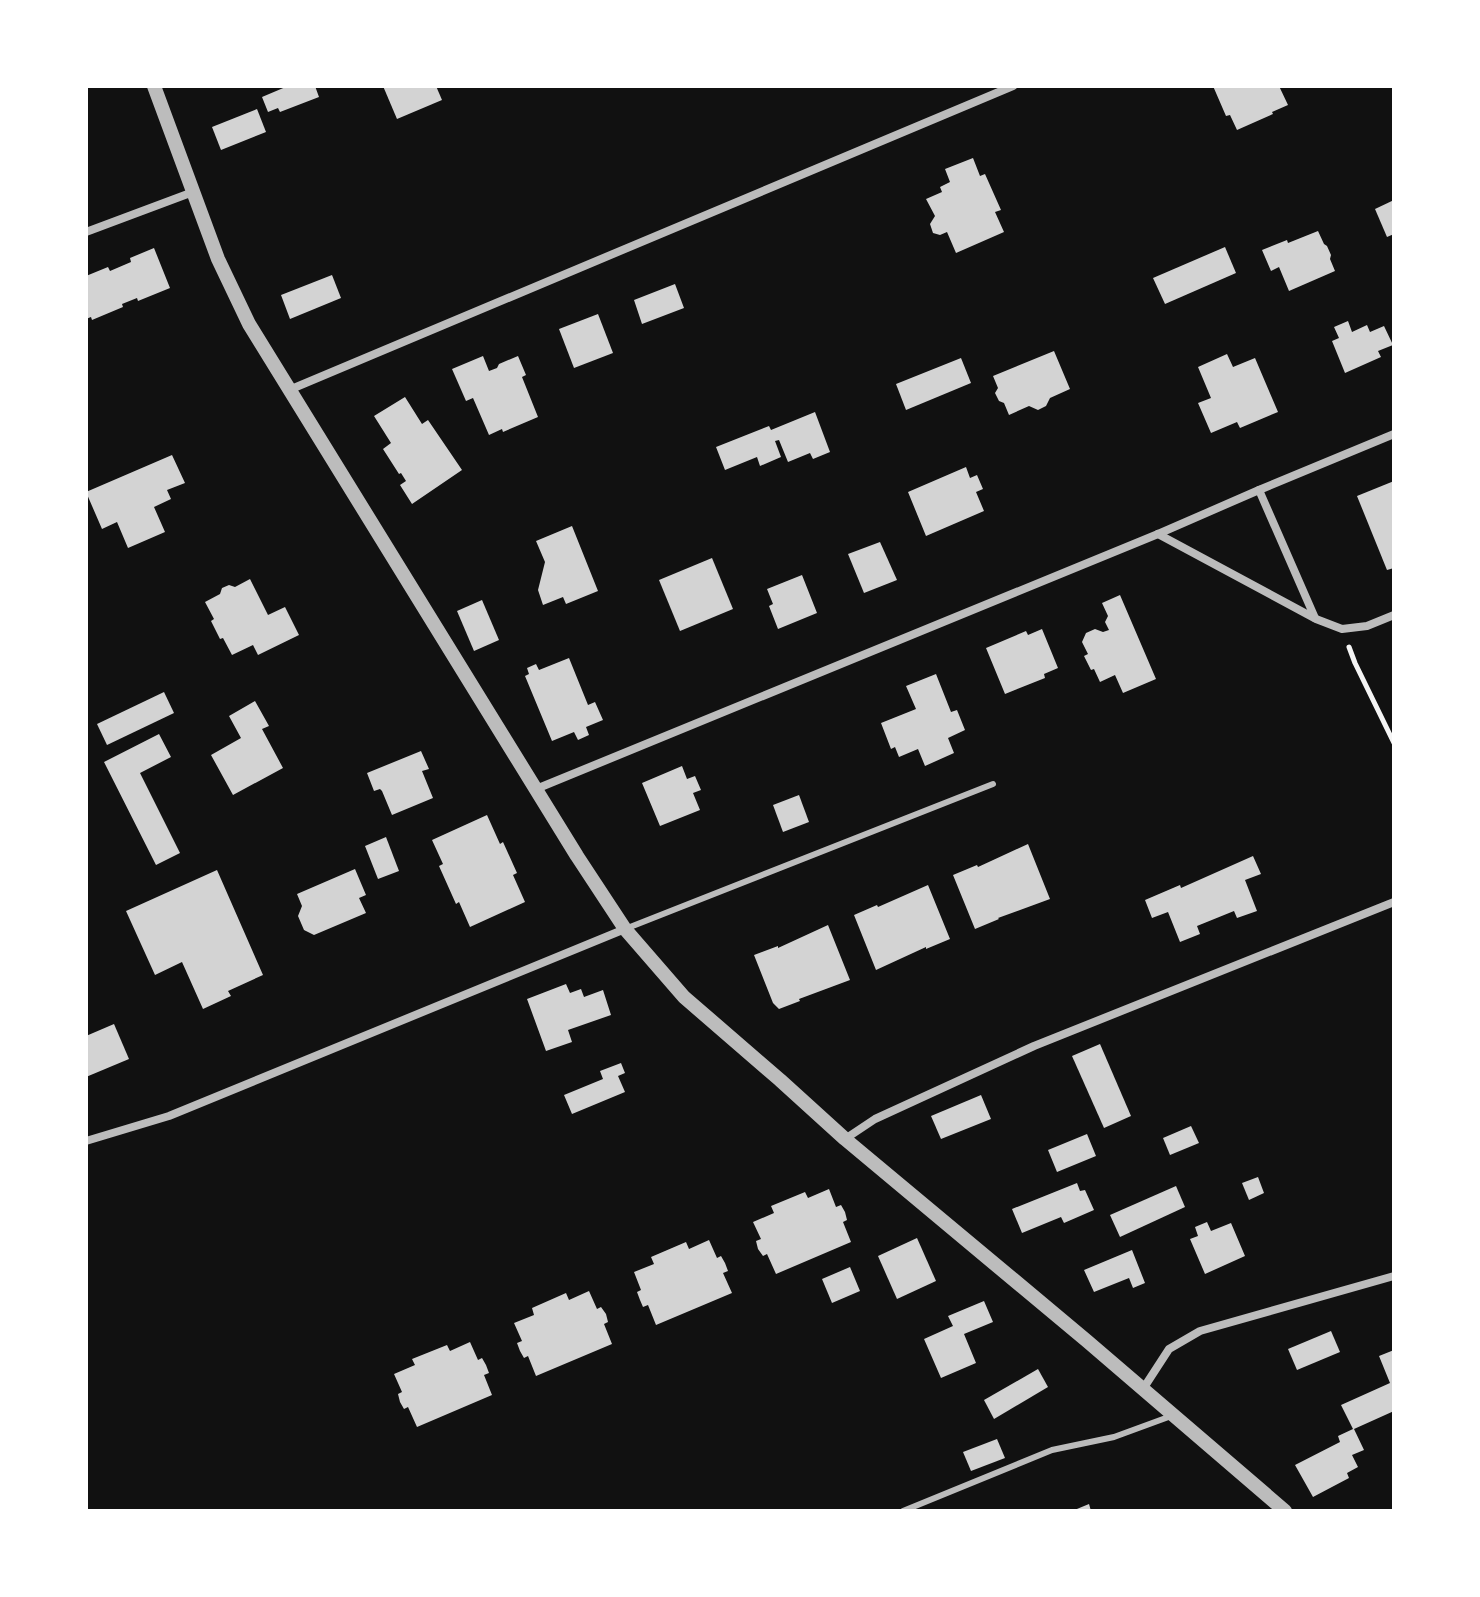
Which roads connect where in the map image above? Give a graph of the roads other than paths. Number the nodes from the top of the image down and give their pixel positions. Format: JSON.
{"nodes":[{"id":1,"x":154,"y":86,"type":"edge"},
{"id":2,"x":1013,"y":86,"type":"edge"},
{"id":3,"x":193,"y":192,"type":"junction"},
{"id":4,"x":86,"y":232,"type":"edge"},
{"id":5,"x":289,"y":390,"type":"junction"},
{"id":6,"x":1394,"y":434,"type":"edge"},
{"id":7,"x":1259,"y":490,"type":"junction"},
{"id":8,"x":1158,"y":534,"type":"junction"},
{"id":9,"x":1394,"y":615,"type":"edge"},
{"id":10,"x":1316,"y":619,"type":"junction"},
{"id":11,"x":993,"y":784,"type":"dead end"},
{"id":12,"x":536,"y":789,"type":"junction"},
{"id":13,"x":1394,"y":902,"type":"edge"},
{"id":14,"x":625,"y":929,"type":"junction"},
{"id":15,"x":845,"y":1139,"type":"junction"},
{"id":16,"x":86,"y":1141,"type":"edge"},
{"id":17,"x":1394,"y":1276,"type":"edge"},
{"id":18,"x":1143,"y":1389,"type":"junction"},
{"id":19,"x":1174,"y":1415,"type":"junction"},
{"id":20,"x":903,"y":1511,"type":"edge"},
{"id":21,"x":1285,"y":1511,"type":"edge"}],
"edges":[{"from":1,"to":3,"type":"street"},
{"from":2,"to":5,"type":"street"},
{"from":3,"to":4,"type":"street"},
{"from":3,"to":5,"type":"street"},
{"from":5,"to":12,"type":"street"},
{"from":6,"to":7,"type":"street"},
{"from":7,"to":8,"type":"street"},
{"from":7,"to":10,"type":"street"},
{"from":8,"to":10,"type":"street"},
{"from":8,"to":12,"type":"street"},
{"from":9,"to":10,"type":"street"},
{"from":11,"to":14,"type":"lane"},
{"from":12,"to":14,"type":"street"},
{"from":13,"to":15,"type":"street"},
{"from":14,"to":15,"type":"street"},
{"from":14,"to":16,"type":"street"},
{"from":15,"to":18,"type":"street"},
{"from":17,"to":18,"type":"street"},
{"from":18,"to":19,"type":"street"},
{"from":19,"to":20,"type":"lane"},
{"from":19,"to":21,"type":"street"}]}
